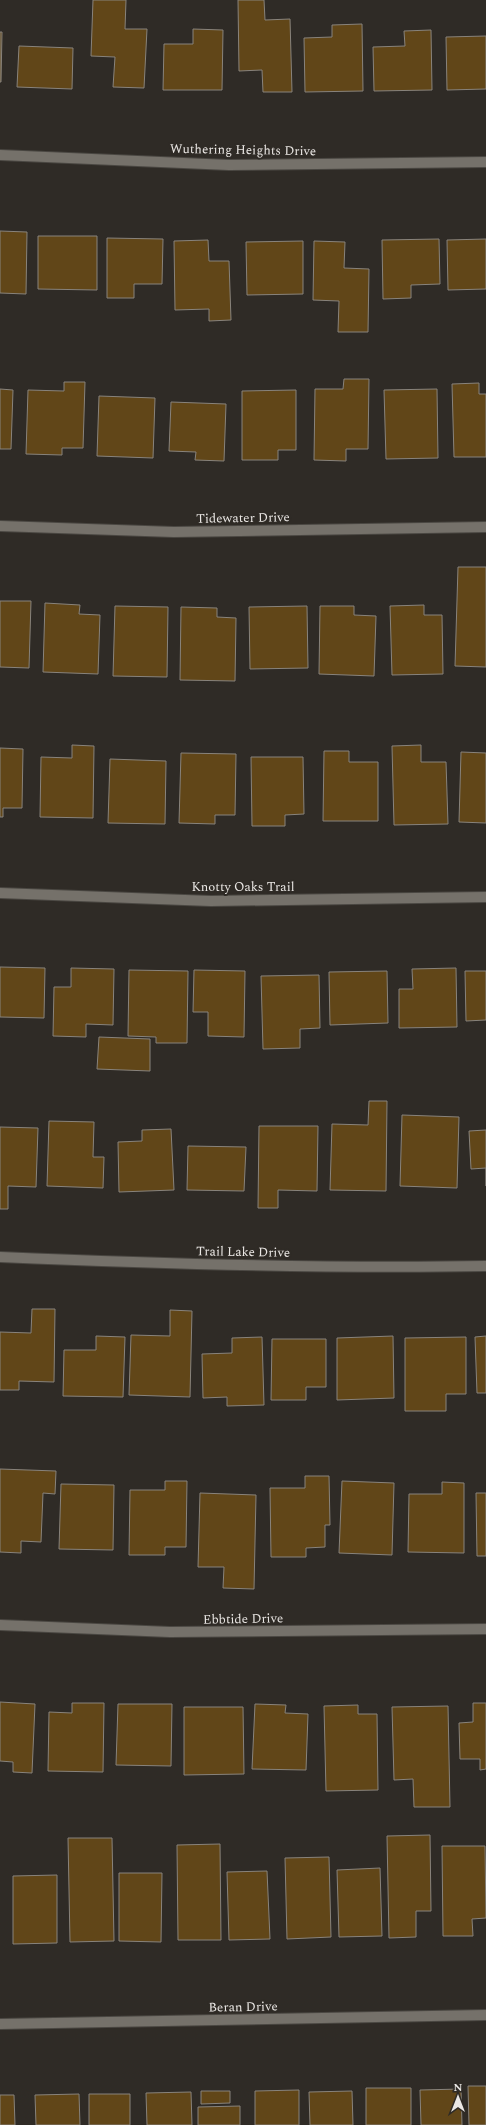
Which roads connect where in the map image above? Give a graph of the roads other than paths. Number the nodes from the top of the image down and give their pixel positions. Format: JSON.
{"nodes":[{"id":1,"x":0,"y":155,"type":"edge"},
{"id":2,"x":486,"y":162,"type":"edge"},
{"id":3,"x":0,"y":526,"type":"edge"},
{"id":4,"x":486,"y":527,"type":"edge"},
{"id":5,"x":0,"y":893,"type":"edge"},
{"id":6,"x":486,"y":897,"type":"edge"},
{"id":7,"x":0,"y":1257,"type":"edge"},
{"id":8,"x":486,"y":1266,"type":"edge"},
{"id":9,"x":0,"y":1625,"type":"edge"},
{"id":10,"x":486,"y":1629,"type":"edge"},
{"id":11,"x":486,"y":2015,"type":"edge"},
{"id":12,"x":0,"y":2024,"type":"edge"}],
"edges":[{"from":1,"to":2,"type":"street","name":"Wuthering Heights Drive"},
{"from":3,"to":4,"type":"street","name":"Tidewater Drive"},
{"from":5,"to":6,"type":"street","name":"Knotty Oaks Trail"},
{"from":7,"to":8,"type":"street","name":"Trail Lake Drive"},
{"from":9,"to":10,"type":"street","name":"Ebbtide Drive"},
{"from":11,"to":12,"type":"street","name":"Beran Drive"}]}
